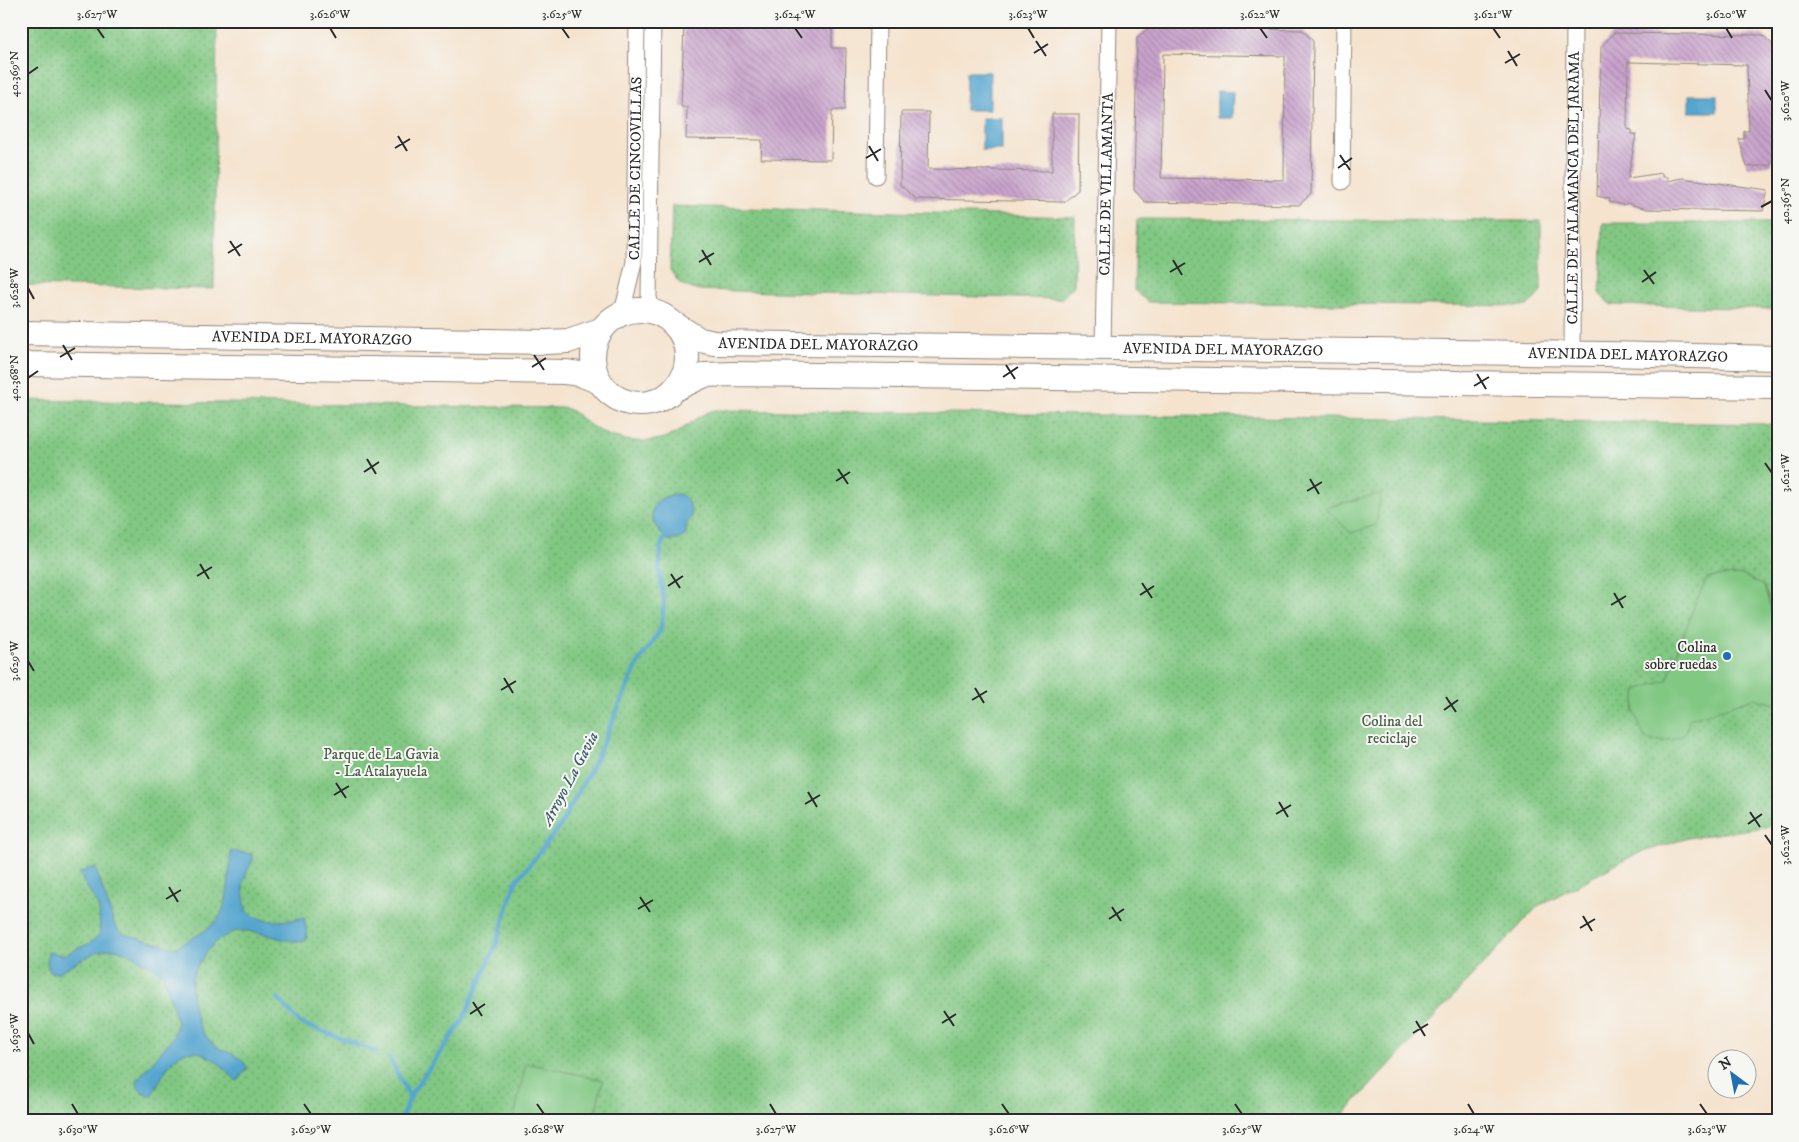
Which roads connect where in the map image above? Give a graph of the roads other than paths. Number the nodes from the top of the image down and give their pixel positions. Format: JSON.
{"nodes":[{"id":1,"x":637,"y":21,"type":"edge"},
{"id":2,"x":653,"y":21,"type":"edge"},
{"id":3,"x":878,"y":21,"type":"edge"},
{"id":4,"x":1109,"y":21,"type":"edge"},
{"id":5,"x":1344,"y":21,"type":"edge"},
{"id":6,"x":1574,"y":21,"type":"edge"},
{"id":7,"x":876,"y":176,"type":"dead end"},
{"id":8,"x":1342,"y":182,"type":"dead end"},
{"id":9,"x":652,"y":311,"type":"junction"},
{"id":10,"x":622,"y":313,"type":"junction"},
{"id":11,"x":674,"y":324,"type":"junction"},
{"id":12,"x":601,"y":330,"type":"junction"},
{"id":13,"x":21,"y":333,"type":"edge"},
{"id":14,"x":1103,"y":348,"type":"junction"},
{"id":15,"x":1572,"y":354,"type":"junction"},
{"id":16,"x":1778,"y":358,"type":"edge"},
{"id":17,"x":21,"y":364,"type":"edge"},
{"id":18,"x":600,"y":382,"type":"junction"},
{"id":19,"x":1778,"y":387,"type":"edge"},
{"id":20,"x":675,"y":389,"type":"junction"}],
"edges":[{"from":1,"to":10,"type":"street","name":"CALLE DE CINCOVILLAS"},
{"from":2,"to":9,"type":"street","name":"CALLE DE CINCOVILLAS"},
{"from":3,"to":7,"type":"street"},
{"from":4,"to":14,"type":"street","name":"CALLE DE VILLAMANTA"},
{"from":5,"to":8,"type":"street"},
{"from":6,"to":15,"type":"street","name":"CALLE DE TALAMANCA DEL JARAMA"},
{"from":9,"to":10,"type":"main road"},
{"from":9,"to":11,"type":"main road"},
{"from":10,"to":12,"type":"main road"},
{"from":11,"to":14,"type":"main road","name":"AVENIDA DEL MAYORAZGO"},
{"from":11,"to":20,"type":"main road"},
{"from":12,"to":13,"type":"main road","name":"AVENIDA DEL MAYORAZGO"},
{"from":12,"to":18,"type":"main road"},
{"from":14,"to":15,"type":"main road","name":"AVENIDA DEL MAYORAZGO"},
{"from":15,"to":16,"type":"main road","name":"AVENIDA DEL MAYORAZGO"},
{"from":17,"to":18,"type":"main road","name":"AVENIDA DEL MAYORAZGO"},
{"from":18,"to":20,"type":"main road"},
{"from":19,"to":20,"type":"main road","name":"AVENIDA DEL MAYORAZGO"}]}
